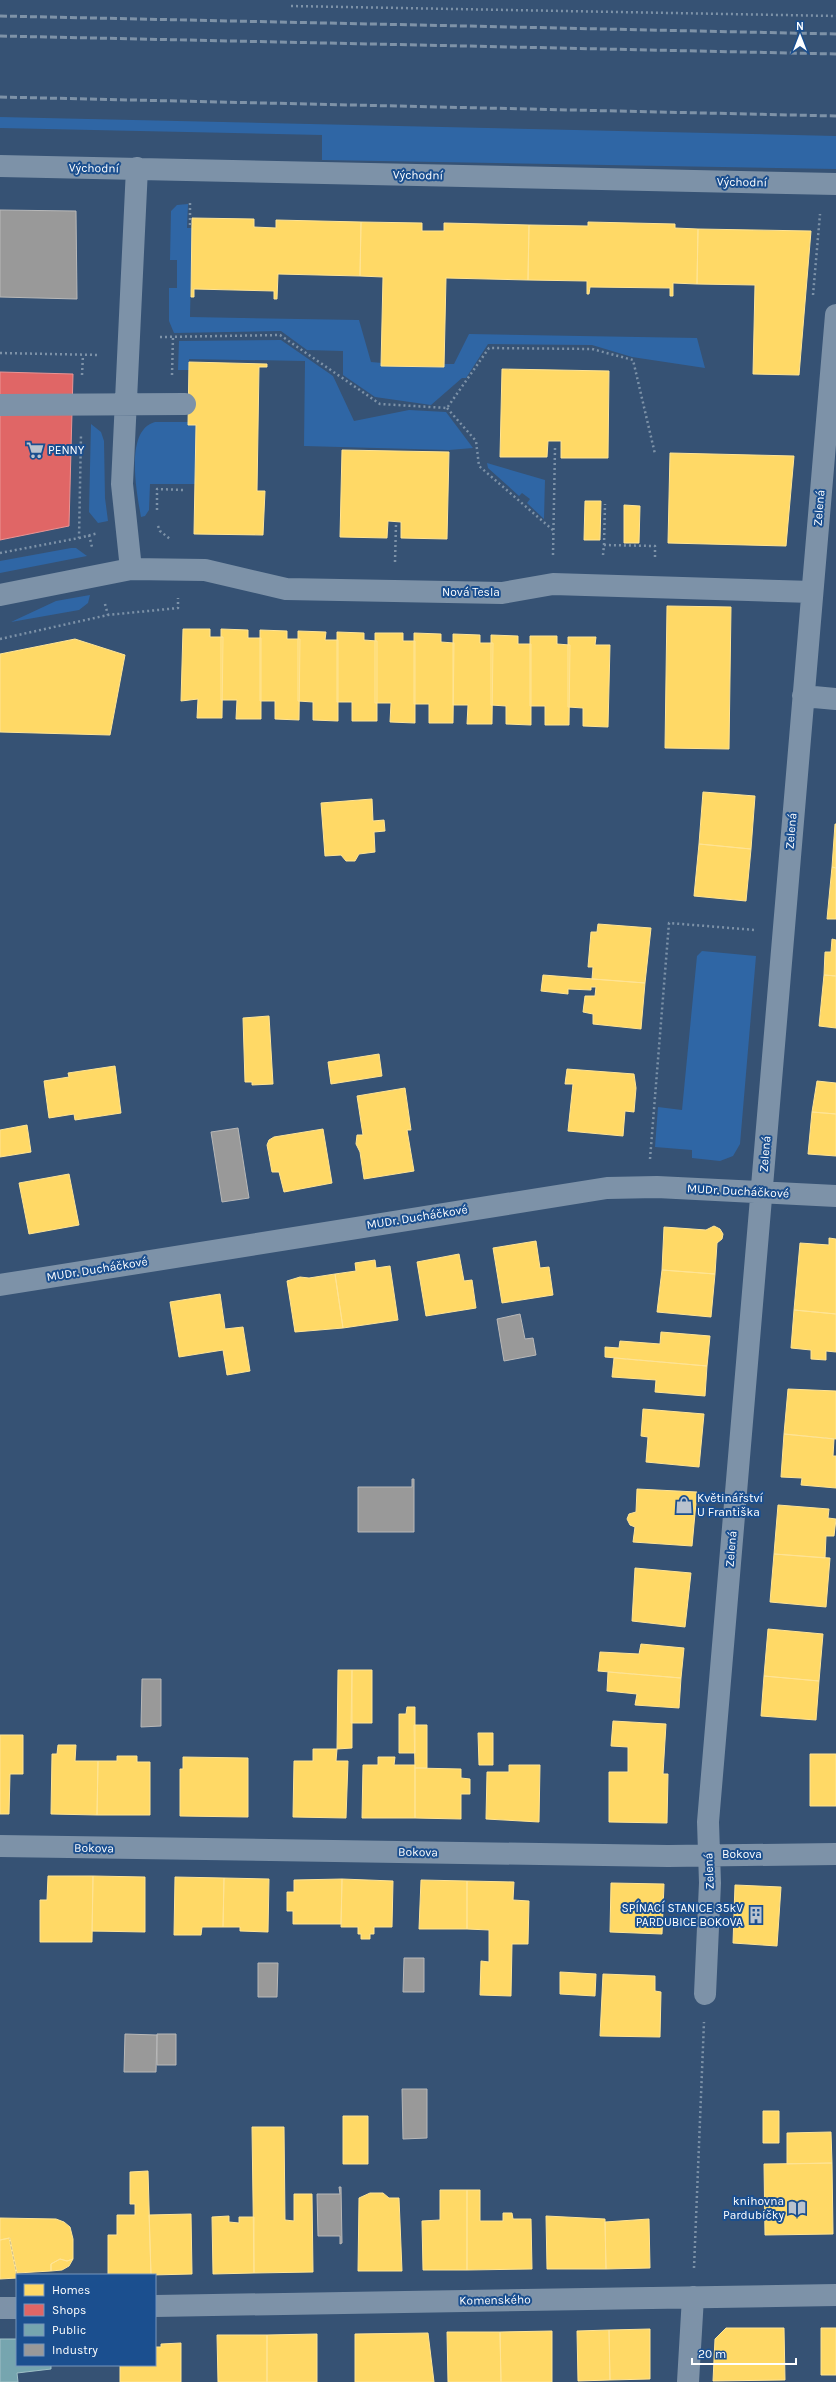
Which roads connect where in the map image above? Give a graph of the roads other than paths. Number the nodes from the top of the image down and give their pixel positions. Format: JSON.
{"nodes":[{"id":1,"x":0,"y":166,"type":"edge"},
{"id":2,"x":137,"y":168,"type":"junction"},
{"id":3,"x":836,"y":184,"type":"edge"},
{"id":4,"x":836,"y":314,"type":"edge"},
{"id":5,"x":185,"y":404,"type":"dead end"},
{"id":6,"x":0,"y":405,"type":"edge"},
{"id":7,"x":127,"y":405,"type":"junction"},
{"id":8,"x":131,"y":569,"type":"junction"},
{"id":9,"x":24,"y":590,"type":"junction"},
{"id":10,"x":812,"y":592,"type":"junction"},
{"id":11,"x":0,"y":595,"type":"edge"},
{"id":12,"x":0,"y":606,"type":"edge"},
{"id":13,"x":803,"y":696,"type":"junction"},
{"id":14,"x":836,"y":698,"type":"edge"},
{"id":15,"x":762,"y":1192,"type":"junction"},
{"id":16,"x":836,"y":1196,"type":"edge"},
{"id":17,"x":0,"y":1285,"type":"edge"},
{"id":18,"x":0,"y":1846,"type":"edge"},
{"id":19,"x":836,"y":1854,"type":"edge"},
{"id":20,"x":708,"y":1855,"type":"junction"},
{"id":21,"x":705,"y":1994,"type":"road end"},
{"id":22,"x":836,"y":2296,"type":"edge"},
{"id":23,"x":693,"y":2297,"type":"junction"},
{"id":24,"x":156,"y":2306,"type":"edge"},
{"id":25,"x":0,"y":2308,"type":"edge"},
{"id":26,"x":16,"y":2308,"type":"edge"},
{"id":27,"x":688,"y":2382,"type":"edge"}],
"edges":[{"from":1,"to":2,"type":"street","name":"Východní"},
{"from":2,"to":3,"type":"street","name":"Východní"},
{"from":2,"to":7,"type":"street"},
{"from":4,"to":10,"type":"street","name":"Zelená"},
{"from":5,"to":7,"type":"street"},
{"from":6,"to":7,"type":"street"},
{"from":7,"to":8,"type":"street"},
{"from":8,"to":9,"type":"street","name":"Nová Tesla"},
{"from":8,"to":10,"type":"street","name":"Nová Tesla"},
{"from":9,"to":11,"type":"street","name":"Nová Tesla"},
{"from":9,"to":12,"type":"street"},
{"from":10,"to":13,"type":"street","name":"Zelená"},
{"from":13,"to":14,"type":"street"},
{"from":13,"to":15,"type":"street","name":"Zelená"},
{"from":15,"to":16,"type":"street","name":"MUDr. Ducháčkové"},
{"from":15,"to":17,"type":"street","name":"MUDr. Ducháčkové"},
{"from":15,"to":20,"type":"street","name":"Zelená"},
{"from":18,"to":20,"type":"street","name":"Bokova"},
{"from":19,"to":20,"type":"street","name":"Bokova"},
{"from":20,"to":21,"type":"street","name":"Zelená"},
{"from":22,"to":23,"type":"street","name":"Komenského"},
{"from":23,"to":24,"type":"street","name":"Komenského"},
{"from":23,"to":27,"type":"street"},
{"from":25,"to":26,"type":"street"}]}
